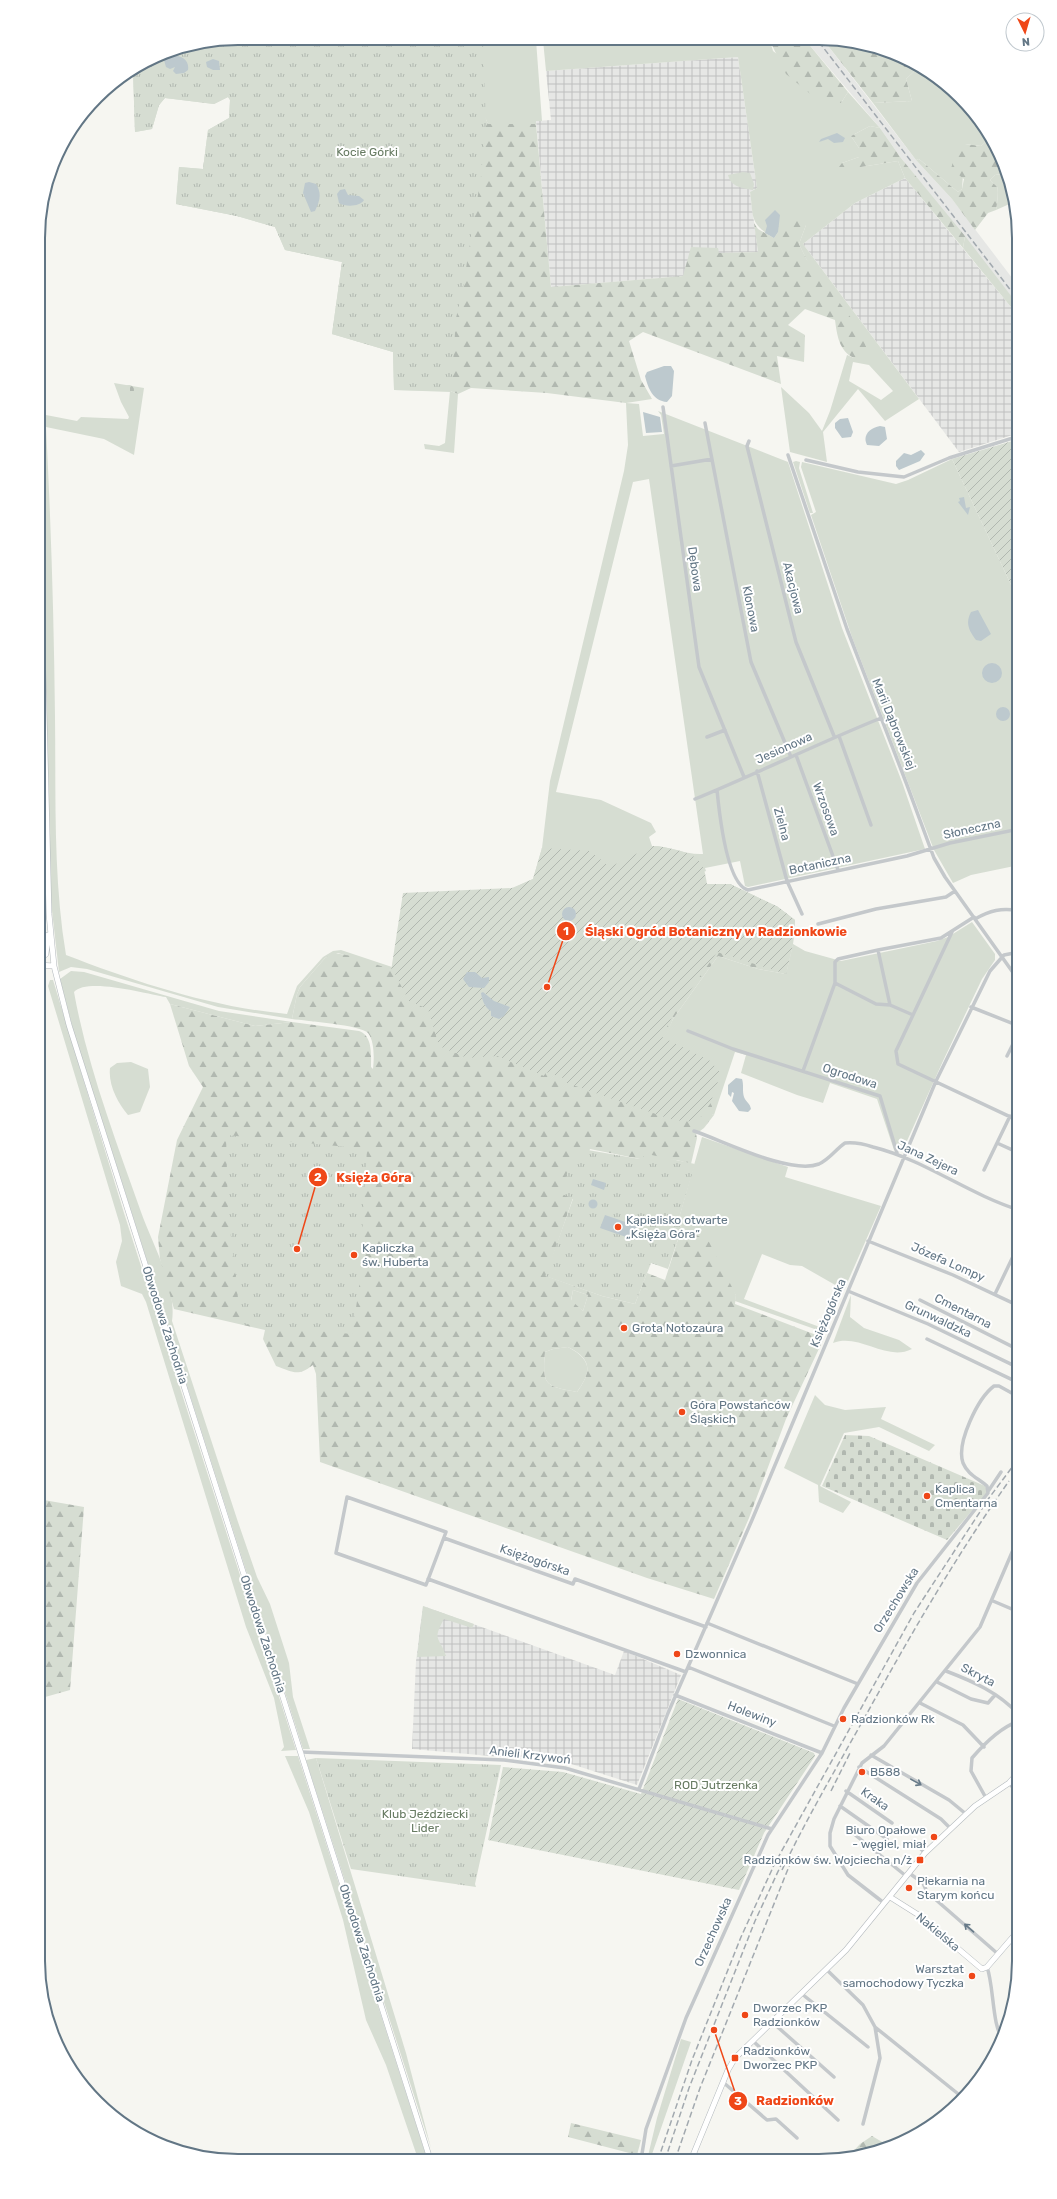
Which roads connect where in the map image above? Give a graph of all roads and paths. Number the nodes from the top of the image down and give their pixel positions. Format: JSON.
{"nodes":[{"id":1,"x":663,"y":407,"type":"dead end"},
{"id":2,"x":705,"y":423,"type":"dead end"},
{"id":3,"x":1012,"y":438,"type":"edge"},
{"id":4,"x":749,"y":441,"type":"dead end"},
{"id":5,"x":788,"y":455,"type":"dead end"},
{"id":6,"x":712,"y":459,"type":"junction"},
{"id":7,"x":806,"y":460,"type":"dead end"},
{"id":8,"x":671,"y":466,"type":"junction"},
{"id":9,"x":881,"y":718,"type":"junction"},
{"id":10,"x":725,"y":730,"type":"junction"},
{"id":11,"x":836,"y":736,"type":"junction"},
{"id":12,"x":707,"y":737,"type":"dead end"},
{"id":13,"x":45,"y":753,"type":"edge"},
{"id":14,"x":796,"y":755,"type":"junction"},
{"id":15,"x":791,"y":757,"type":"junction"},
{"id":16,"x":757,"y":771,"type":"junction"},
{"id":17,"x":744,"y":777,"type":"junction"},
{"id":18,"x":717,"y":790,"type":"junction"},
{"id":19,"x":695,"y":799,"type":"dead end"},
{"id":20,"x":871,"y":825,"type":"dead end"},
{"id":21,"x":1012,"y":830,"type":"edge"},
{"id":22,"x":930,"y":849,"type":"junction"},
{"id":23,"x":838,"y":870,"type":"junction"},
{"id":24,"x":787,"y":881,"type":"junction"},
{"id":25,"x":955,"y":891,"type":"junction"},
{"id":26,"x":1012,"y":910,"type":"edge"},
{"id":27,"x":802,"y":914,"type":"dead end"},
{"id":28,"x":49,"y":916,"type":"junction"},
{"id":29,"x":974,"y":918,"type":"junction"},
{"id":30,"x":818,"y":924,"type":"dead end"},
{"id":31,"x":952,"y":932,"type":"junction"},
{"id":32,"x":878,"y":950,"type":"junction"},
{"id":33,"x":1012,"y":953,"type":"edge"},
{"id":34,"x":45,"y":955,"type":"edge"},
{"id":35,"x":1002,"y":957,"type":"junction"},
{"id":36,"x":45,"y":962,"type":"edge"},
{"id":37,"x":54,"y":963,"type":"junction"},
{"id":38,"x":1012,"y":971,"type":"edge"},
{"id":39,"x":835,"y":983,"type":"junction"},
{"id":40,"x":890,"y":1006,"type":"junction"},
{"id":41,"x":971,"y":1007,"type":"junction"},
{"id":42,"x":913,"y":1015,"type":"junction"},
{"id":43,"x":1012,"y":1023,"type":"edge"},
{"id":44,"x":688,"y":1030,"type":"dead end"},
{"id":45,"x":1012,"y":1046,"type":"edge"},
{"id":46,"x":1007,"y":1056,"type":"dead end"},
{"id":47,"x":803,"y":1071,"type":"junction"},
{"id":48,"x":936,"y":1081,"type":"junction"},
{"id":49,"x":1010,"y":1116,"type":"joint"},
{"id":50,"x":694,"y":1131,"type":"dead end"},
{"id":51,"x":997,"y":1143,"type":"junction"},
{"id":52,"x":1012,"y":1150,"type":"edge"},
{"id":53,"x":897,"y":1153,"type":"junction"},
{"id":54,"x":905,"y":1156,"type":"junction"},
{"id":55,"x":984,"y":1170,"type":"dead end"},
{"id":56,"x":1012,"y":1208,"type":"edge"},
{"id":57,"x":868,"y":1241,"type":"junction"},
{"id":58,"x":1012,"y":1259,"type":"edge"},
{"id":59,"x":848,"y":1291,"type":"junction"},
{"id":60,"x":995,"y":1294,"type":"junction"},
{"id":61,"x":920,"y":1300,"type":"dead end"},
{"id":62,"x":1012,"y":1302,"type":"edge"},
{"id":63,"x":927,"y":1339,"type":"dead end"},
{"id":64,"x":1012,"y":1346,"type":"edge"},
{"id":65,"x":1012,"y":1365,"type":"edge"},
{"id":66,"x":1012,"y":1380,"type":"edge"},
{"id":67,"x":1012,"y":1393,"type":"edge"},
{"id":68,"x":1001,"y":1472,"type":"dead end"},
{"id":69,"x":988,"y":1492,"type":"junction"},
{"id":70,"x":444,"y":1538,"type":"junction"},
{"id":71,"x":1012,"y":1553,"type":"edge"},
{"id":72,"x":428,"y":1579,"type":"junction"},
{"id":73,"x":993,"y":1600,"type":"junction"},
{"id":74,"x":1012,"y":1609,"type":"edge"},
{"id":75,"x":706,"y":1625,"type":"junction"},
{"id":76,"x":688,"y":1667,"type":"junction"},
{"id":77,"x":946,"y":1671,"type":"junction"},
{"id":78,"x":686,"y":1672,"type":"junction"},
{"id":79,"x":937,"y":1682,"type":"junction"},
{"id":80,"x":858,"y":1684,"type":"junction"},
{"id":81,"x":675,"y":1695,"type":"junction"},
{"id":82,"x":995,"y":1695,"type":"junction"},
{"id":83,"x":920,"y":1703,"type":"junction"},
{"id":84,"x":1012,"y":1708,"type":"edge"},
{"id":85,"x":1012,"y":1724,"type":"edge"},
{"id":86,"x":834,"y":1726,"type":"junction"},
{"id":87,"x":984,"y":1747,"type":"junction"},
{"id":88,"x":301,"y":1752,"type":"junction"},
{"id":89,"x":822,"y":1752,"type":"junction"},
{"id":90,"x":871,"y":1755,"type":"junction"},
{"id":91,"x":859,"y":1767,"type":"junction"},
{"id":92,"x":1012,"y":1779,"type":"edge"},
{"id":93,"x":1009,"y":1782,"type":"junction"},
{"id":94,"x":1012,"y":1786,"type":"edge"},
{"id":95,"x":639,"y":1789,"type":"junction"},
{"id":96,"x":846,"y":1791,"type":"junction"},
{"id":97,"x":986,"y":1798,"type":"junction"},
{"id":98,"x":840,"y":1806,"type":"junction"},
{"id":99,"x":966,"y":1814,"type":"junction"},
{"id":100,"x":892,"y":1823,"type":"dead end"},
{"id":101,"x":772,"y":1829,"type":"junction"},
{"id":102,"x":951,"y":1829,"type":"junction"},
{"id":103,"x":854,"y":1834,"type":"dead end"},
{"id":104,"x":886,"y":1839,"type":"dead end"},
{"id":105,"x":912,"y":1841,"type":"dead end"},
{"id":106,"x":925,"y":1853,"type":"junction"},
{"id":107,"x":908,"y":1874,"type":"junction"},
{"id":108,"x":890,"y":1897,"type":"junction"},
{"id":109,"x":884,"y":1904,"type":"junction"},
{"id":110,"x":1012,"y":1938,"type":"edge"},
{"id":111,"x":998,"y":1954,"type":"junction"},
{"id":112,"x":986,"y":1968,"type":"junction"},
{"id":113,"x":827,"y":1970,"type":"junction"},
{"id":114,"x":802,"y":1994,"type":"junction"},
{"id":115,"x":772,"y":2022,"type":"junction"},
{"id":116,"x":875,"y":2027,"type":"junction"},
{"id":117,"x":999,"y":2031,"type":"edge"},
{"id":118,"x":754,"y":2041,"type":"junction"},
{"id":119,"x":868,"y":2047,"type":"dead end"},
{"id":120,"x":834,"y":2077,"type":"dead end"},
{"id":121,"x":724,"y":2083,"type":"junction"},
{"id":122,"x":958,"y":2094,"type":"edge"},
{"id":123,"x":838,"y":2120,"type":"dead end"},
{"id":124,"x":863,"y":2124,"type":"dead end"},
{"id":125,"x":798,"y":2138,"type":"dead end"},
{"id":126,"x":428,"y":2154,"type":"edge"},
{"id":127,"x":641,"y":2154,"type":"edge"},
{"id":128,"x":694,"y":2154,"type":"edge"}],
"edges":[{"from":1,"to":8,"type":"street","name":"Dębowa"},
{"from":2,"to":6,"type":"street","name":"Klonowa"},
{"from":3,"to":7,"type":"street"},
{"from":4,"to":11,"type":"street","name":"Akacjowa"},
{"from":5,"to":9,"type":"street","name":"Marii Dąbrowskiej"},
{"from":6,"to":8,"type":"street"},
{"from":6,"to":15,"type":"street","name":"Klonowa"},
{"from":8,"to":10,"type":"street","name":"Dębowa"},
{"from":9,"to":11,"type":"street","name":"Jesionowa"},
{"from":9,"to":22,"type":"street","name":"Marii Dąbrowskiej"},
{"from":10,"to":12,"type":"street"},
{"from":10,"to":17,"type":"street","name":"Dębowa"},
{"from":11,"to":14,"type":"street","name":"Jesionowa"},
{"from":11,"to":20,"type":"street","name":"Akacjowa"},
{"from":13,"to":28,"type":"main road","name":"Obwodowa Zachodnia"},
{"from":14,"to":15,"type":"street","name":"Jesionowa"},
{"from":14,"to":23,"type":"street","name":"Wrzosowa"},
{"from":15,"to":16,"type":"street","name":"Jesionowa"},
{"from":16,"to":17,"type":"street","name":"Jesionowa"},
{"from":16,"to":24,"type":"street","name":"Zielna"},
{"from":17,"to":18,"type":"street","name":"Jesionowa"},
{"from":18,"to":19,"type":"street","name":"Jesionowa"},
{"from":18,"to":24,"type":"street","name":"Botaniczna"},
{"from":21,"to":22,"type":"street","name":"Słoneczna"},
{"from":22,"to":23,"type":"street","name":"Botaniczna"},
{"from":22,"to":25,"type":"street","name":"Marii Dąbrowskiej"},
{"from":23,"to":24,"type":"street","name":"Botaniczna"},
{"from":24,"to":27,"type":"street","name":"Zielna"},
{"from":25,"to":29,"type":"street","name":"Marii Dąbrowskiej"},
{"from":25,"to":30,"type":"street"},
{"from":26,"to":29,"type":"street","name":"Ogrodowa"},
{"from":28,"to":34,"type":"main road"},
{"from":28,"to":37,"type":"main road","name":"Obwodowa Zachodnia"},
{"from":29,"to":31,"type":"street","name":"Ogrodowa"},
{"from":29,"to":35,"type":"street","name":"Marii Dąbrowskiej"},
{"from":31,"to":32,"type":"street","name":"Ogrodowa"},
{"from":31,"to":42,"type":"street"},
{"from":32,"to":39,"type":"street","name":"Ogrodowa"},
{"from":32,"to":40,"type":"street"},
{"from":33,"to":35,"type":"street"},
{"from":35,"to":38,"type":"street","name":"Marii Dąbrowskiej"},
{"from":35,"to":41,"type":"street","name":"Księżogórska"},
{"from":36,"to":37,"type":"main road"},
{"from":37,"to":88,"type":"main road","name":"Obwodowa Zachodnia"},
{"from":39,"to":40,"type":"street"},
{"from":39,"to":47,"type":"street","name":"Ogrodowa"},
{"from":40,"to":42,"type":"street"},
{"from":41,"to":43,"type":"street"},
{"from":41,"to":48,"type":"street","name":"Księżogórska"},
{"from":42,"to":48,"type":"street"},
{"from":44,"to":47,"type":"street","name":"Ogrodowa"},
{"from":45,"to":46,"type":"street"},
{"from":47,"to":53,"type":"street","name":"Ogrodowa"},
{"from":48,"to":49,"type":"street"},
{"from":48,"to":54,"type":"street","name":"Księżogórska"},
{"from":49,"to":51,"type":"street"},
{"from":50,"to":53,"type":"street","name":"Jana Zejera"},
{"from":51,"to":52,"type":"street"},
{"from":51,"to":55,"type":"street"},
{"from":53,"to":54,"type":"street","name":"Jana Zejera"},
{"from":54,"to":56,"type":"street","name":"Jana Zejera"},
{"from":54,"to":57,"type":"street","name":"Księżogórska"},
{"from":57,"to":59,"type":"street","name":"Księżogórska"},
{"from":57,"to":60,"type":"street","name":"Józefa Lompy"},
{"from":58,"to":60,"type":"street"},
{"from":59,"to":65,"type":"street","name":"Grunwaldzka"},
{"from":59,"to":75,"type":"street","name":"Księżogórska"},
{"from":60,"to":62,"type":"street","name":"Józefa Lompy"},
{"from":61,"to":64,"type":"street","name":"Cmentarna"},
{"from":63,"to":66,"type":"street"},
{"from":67,"to":69,"type":"street"},
{"from":68,"to":69,"type":"street","name":"Orzechowska"},
{"from":69,"to":80,"type":"street","name":"Orzechowska"},
{"from":70,"to":72,"type":"street"},
{"from":70,"to":72,"type":"street","name":"Księżogórska"},
{"from":70,"to":75,"type":"street","name":"Księżogórska"},
{"from":71,"to":73,"type":"street"},
{"from":72,"to":78,"type":"street","name":"Księżogórska"},
{"from":73,"to":74,"type":"street"},
{"from":73,"to":77,"type":"street"},
{"from":75,"to":76,"type":"street","name":"Księżogórska"},
{"from":75,"to":80,"type":"street"},
{"from":76,"to":78,"type":"street","name":"Księżogórska"},
{"from":76,"to":86,"type":"street"},
{"from":77,"to":79,"type":"street"},
{"from":77,"to":82,"type":"street","name":"Skryta"},
{"from":78,"to":81,"type":"street","name":"Księżogórska"},
{"from":79,"to":82,"type":"street"},
{"from":79,"to":83,"type":"street"},
{"from":80,"to":86,"type":"street","name":"Orzechowska"},
{"from":81,"to":89,"type":"street","name":"Holewiny"},
{"from":81,"to":95,"type":"street","name":"Księżogórska"},
{"from":82,"to":84,"type":"street","name":"Skryta"},
{"from":83,"to":87,"type":"street"},
{"from":83,"to":90,"type":"street"},
{"from":85,"to":87,"type":"street"},
{"from":86,"to":89,"type":"street","name":"Orzechowska"},
{"from":87,"to":97,"type":"street"},
{"from":88,"to":95,"type":"street","name":"Anieli Krzywoń"},
{"from":88,"to":126,"type":"main road","name":"Obwodowa Zachodnia"},
{"from":89,"to":101,"type":"street","name":"Orzechowska"},
{"from":90,"to":91,"type":"street"},
{"from":90,"to":99,"type":"street","one_way":true},
{"from":91,"to":96,"type":"street"},
{"from":91,"to":102,"type":"street"},
{"from":92,"to":93,"type":"main road"},
{"from":93,"to":94,"type":"street"},
{"from":93,"to":97,"type":"main road"},
{"from":95,"to":101,"type":"street","name":"Anieli Krzywoń"},
{"from":96,"to":98,"type":"street"},
{"from":96,"to":100,"type":"street","name":"Kraka"},
{"from":97,"to":99,"type":"main road"},
{"from":98,"to":104,"type":"street"},
{"from":98,"to":109,"type":"street"},
{"from":99,"to":102,"type":"main road"},
{"from":101,"to":127,"type":"street","name":"Orzechowska"},
{"from":102,"to":106,"type":"main road"},
{"from":103,"to":107,"type":"street"},
{"from":105,"to":106,"type":"street"},
{"from":106,"to":107,"type":"main road"},
{"from":107,"to":108,"type":"main road"},
{"from":111,"to":107,"type":"street","one_way":true},
{"from":108,"to":109,"type":"main road"},
{"from":108,"to":112,"type":"main road","name":"Nakielska"},
{"from":109,"to":113,"type":"main road"},
{"from":110,"to":111,"type":"main road"},
{"from":111,"to":112,"type":"main road"},
{"from":112,"to":117,"type":"street"},
{"from":113,"to":114,"type":"main road"},
{"from":113,"to":116,"type":"street"},
{"from":114,"to":115,"type":"main road"},
{"from":114,"to":119,"type":"street"},
{"from":115,"to":118,"type":"main road"},
{"from":115,"to":120,"type":"street"},
{"from":116,"to":122,"type":"street"},
{"from":116,"to":124,"type":"street"},
{"from":118,"to":121,"type":"main road"},
{"from":118,"to":123,"type":"street"},
{"from":121,"to":125,"type":"street"},
{"from":121,"to":128,"type":"main road"}]}
